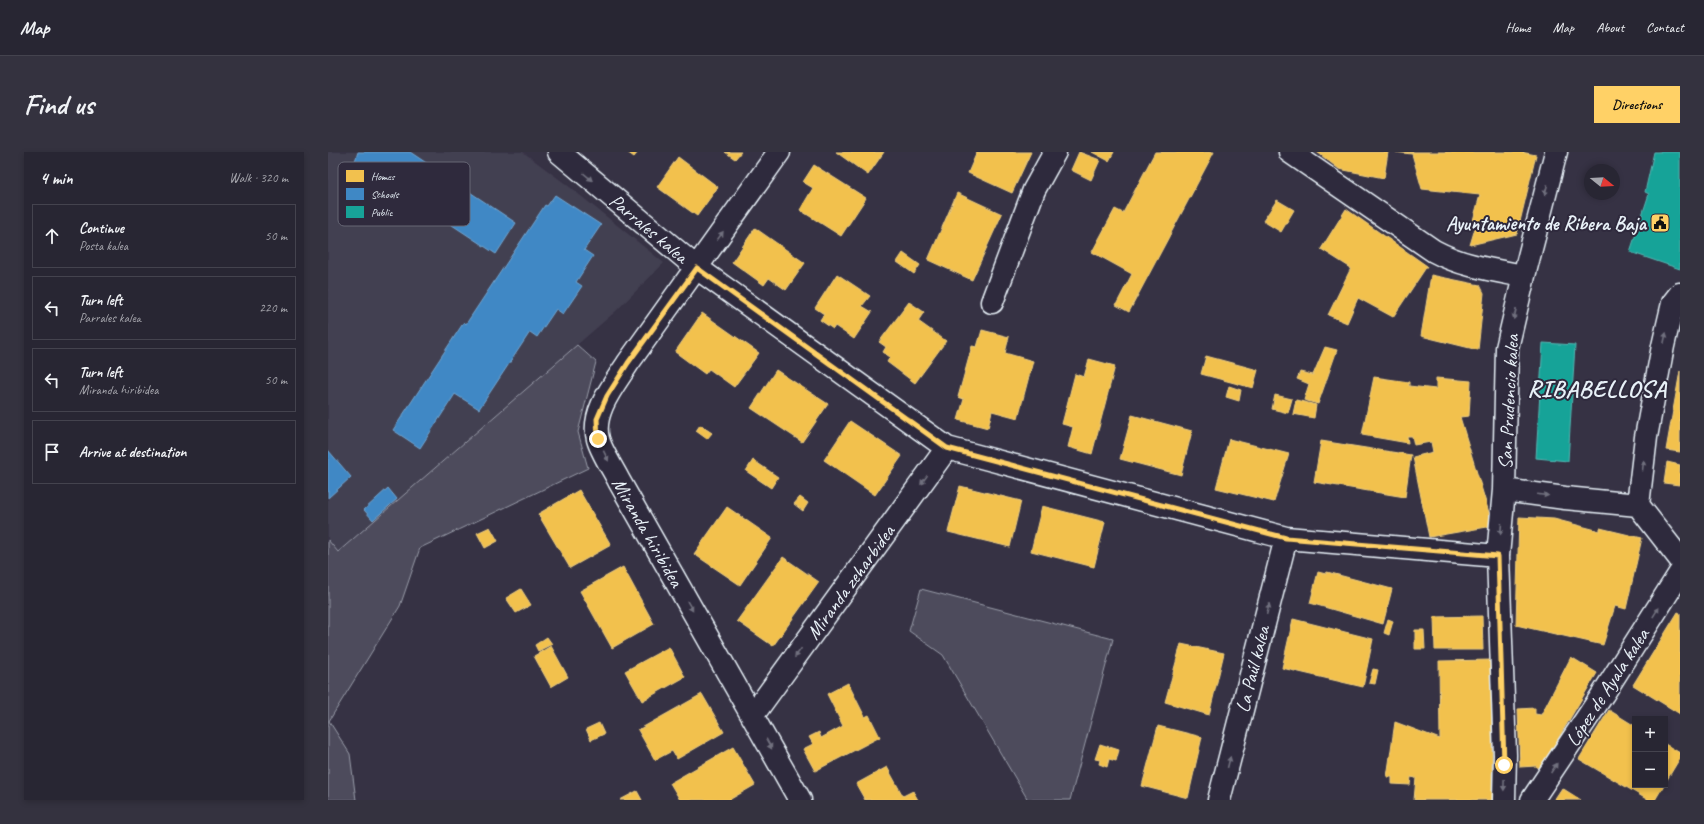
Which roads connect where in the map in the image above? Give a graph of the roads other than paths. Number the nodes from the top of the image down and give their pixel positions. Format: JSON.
{"nodes":[{"id":1,"x":558,"y":152,"type":"edge"},
{"id":2,"x":779,"y":152,"type":"edge"},
{"id":3,"x":1055,"y":152,"type":"edge"},
{"id":4,"x":1290,"y":152,"type":"edge"},
{"id":5,"x":1556,"y":152,"type":"edge"},
{"id":6,"x":697,"y":268,"type":"junction"},
{"id":7,"x":1524,"y":276,"type":"junction"},
{"id":8,"x":1680,"y":294,"type":"edge"},
{"id":9,"x":992,"y":302,"type":"dead end"},
{"id":10,"x":947,"y":448,"type":"junction"},
{"id":11,"x":1504,"y":490,"type":"junction"},
{"id":12,"x":1638,"y":505,"type":"junction"},
{"id":13,"x":1286,"y":538,"type":"junction"},
{"id":14,"x":1498,"y":556,"type":"junction"},
{"id":15,"x":1680,"y":559,"type":"edge"},
{"id":16,"x":1680,"y":574,"type":"edge"},
{"id":17,"x":753,"y":715,"type":"junction"},
{"id":18,"x":800,"y":800,"type":"edge"},
{"id":19,"x":1219,"y":800,"type":"edge"},
{"id":20,"x":1504,"y":800,"type":"edge"},
{"id":21,"x":1532,"y":800,"type":"edge"}],
"edges":[{"from":1,"to":6,"type":"street","name":"Parrales kalea","one_way":true},
{"from":6,"to":2,"type":"street","name":"Miranda hiribidea","one_way":true},
{"from":3,"to":9,"type":"street"},
{"from":4,"to":7,"type":"street"},
{"from":5,"to":7,"type":"street","name":"San Prudencio kalea","one_way":true},
{"from":6,"to":10,"type":"street","name":"Parrales kalea"},
{"from":6,"to":17,"type":"street","name":"Miranda hiribidea","one_way":true},
{"from":7,"to":11,"type":"street","name":"San Prudencio kalea","one_way":true},
{"from":12,"to":8,"type":"street","one_way":true},
{"from":10,"to":13,"type":"street","name":"Parrales kalea"},
{"from":10,"to":17,"type":"street","name":"Miranda zeharbidea","one_way":true},
{"from":11,"to":12,"type":"street","one_way":true},
{"from":11,"to":14,"type":"street","name":"San Prudencio kalea","one_way":true},
{"from":12,"to":15,"type":"street"},
{"from":13,"to":14,"type":"street","name":"Parrales kalea"},
{"from":19,"to":13,"type":"street","name":"La Paúl kalea","one_way":true},
{"from":14,"to":20,"type":"street","name":"San Prudencio kalea","one_way":true},
{"from":21,"to":16,"type":"street","name":"López de Ayala kalea","one_way":true},
{"from":17,"to":18,"type":"street","name":"Miranda hiribidea","one_way":true}]}
